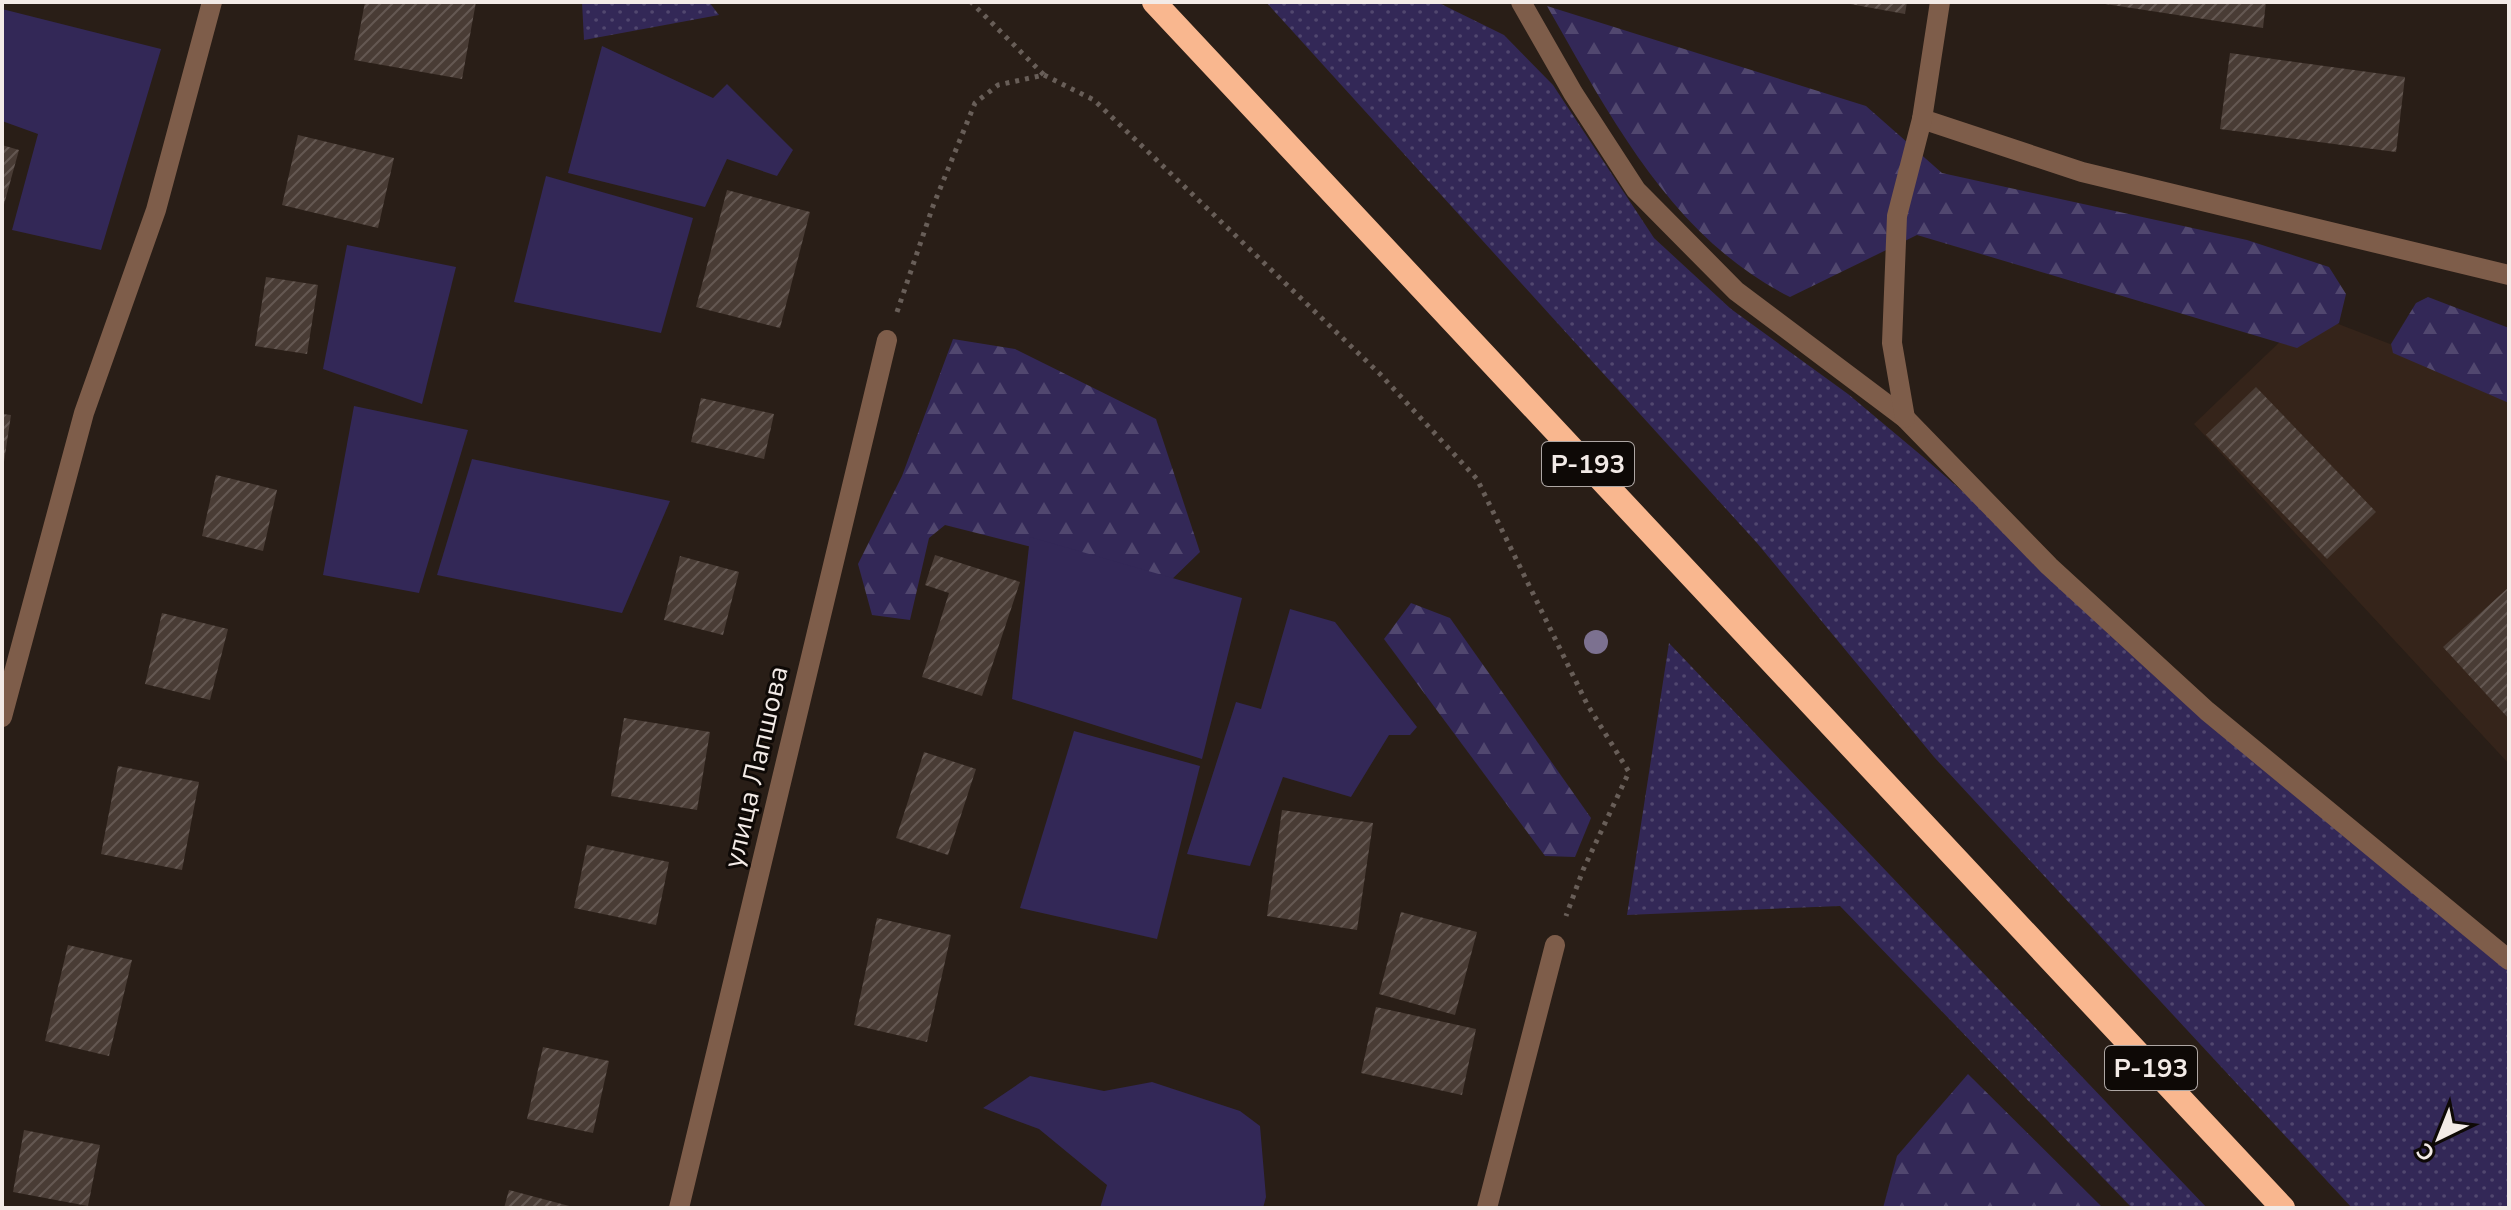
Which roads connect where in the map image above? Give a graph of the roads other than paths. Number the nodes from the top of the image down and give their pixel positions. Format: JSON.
{"nodes":[{"id":1,"x":212,"y":2,"type":"edge"},
{"id":2,"x":1154,"y":2,"type":"edge"},
{"id":3,"x":1521,"y":2,"type":"edge"},
{"id":4,"x":1940,"y":2,"type":"edge"},
{"id":5,"x":1922,"y":119,"type":"junction"},
{"id":6,"x":2509,"y":275,"type":"edge"},
{"id":7,"x":887,"y":340,"type":"road end"},
{"id":8,"x":1905,"y":418,"type":"junction"},
{"id":9,"x":2,"y":717,"type":"edge"},
{"id":10,"x":1555,"y":945,"type":"road end"},
{"id":11,"x":2509,"y":960,"type":"edge"},
{"id":12,"x":679,"y":1208,"type":"edge"},
{"id":13,"x":1487,"y":1208,"type":"edge"},
{"id":14,"x":2283,"y":1208,"type":"edge"}],
"edges":[{"from":1,"to":9,"type":"street"},
{"from":2,"to":14,"type":"highway","number":"Р-193"},
{"from":3,"to":8,"type":"street"},
{"from":4,"to":5,"type":"street"},
{"from":5,"to":6,"type":"street"},
{"from":5,"to":8,"type":"street"},
{"from":7,"to":12,"type":"street","name":"улица Лапшова"},
{"from":8,"to":11,"type":"street"},
{"from":10,"to":13,"type":"street"}]}
